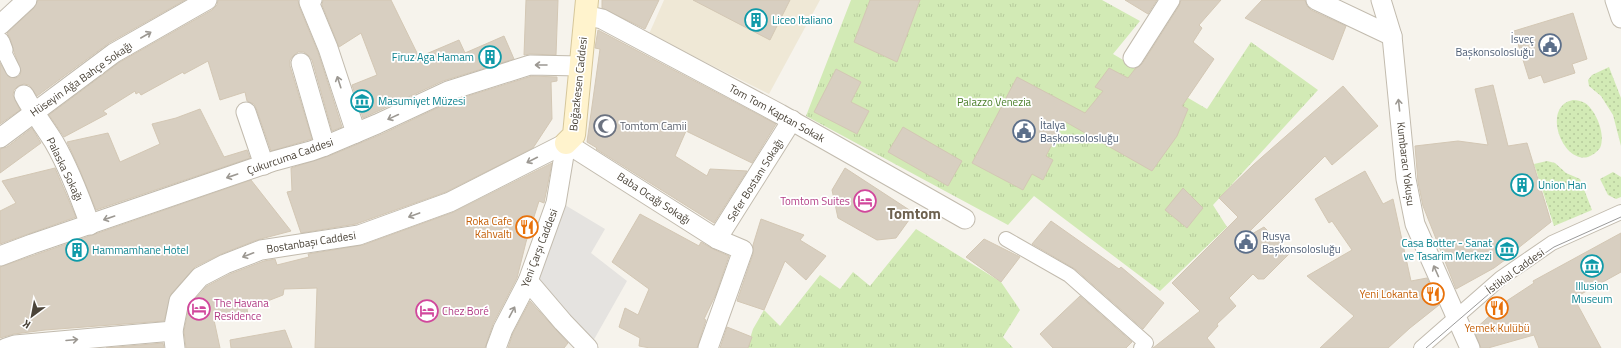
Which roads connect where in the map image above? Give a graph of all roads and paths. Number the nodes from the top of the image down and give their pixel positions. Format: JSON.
{"nodes":[{"id":1,"x":27,"y":0,"type":"edge"},
{"id":2,"x":207,"y":0,"type":"edge"},
{"id":3,"x":312,"y":0,"type":"edge"},
{"id":4,"x":1170,"y":0,"type":"edge"},
{"id":5,"x":1316,"y":0,"type":"edge"},
{"id":6,"x":1381,"y":0,"type":"edge"},
{"id":7,"x":1615,"y":0,"type":"edge"},
{"id":8,"x":583,"y":5,"type":"edge"},
{"id":9,"x":1621,"y":18,"type":"edge"},
{"id":10,"x":0,"y":25,"type":"edge"},
{"id":11,"x":1392,"y":36,"type":"junction"},
{"id":12,"x":2,"y":46,"type":"edge"},
{"id":13,"x":1132,"y":58,"type":"dead end"},
{"id":14,"x":301,"y":64,"type":"dead end"},
{"id":15,"x":576,"y":66,"type":"junction"},
{"id":16,"x":13,"y":70,"type":"dead end"},
{"id":17,"x":24,"y":95,"type":"dead end"},
{"id":18,"x":33,"y":112,"type":"junction"},
{"id":19,"x":246,"y":112,"type":"dead end"},
{"id":20,"x":792,"y":120,"type":"junction"},
{"id":21,"x":356,"y":133,"type":"junction"},
{"id":22,"x":0,"y":138,"type":"edge"},
{"id":23,"x":566,"y":143,"type":"junction"},
{"id":24,"x":325,"y":146,"type":"junction"},
{"id":25,"x":264,"y":165,"type":"junction"},
{"id":26,"x":1621,"y":212,"type":"edge"},
{"id":27,"x":965,"y":219,"type":"dead end"},
{"id":28,"x":90,"y":225,"type":"junction"},
{"id":29,"x":717,"y":239,"type":"junction"},
{"id":30,"x":1006,"y":239,"type":"dead end"},
{"id":31,"x":0,"y":256,"type":"edge"},
{"id":32,"x":528,"y":282,"type":"junction"},
{"id":33,"x":1457,"y":318,"type":"junction"},
{"id":34,"x":174,"y":339,"type":"edge"},
{"id":35,"x":1144,"y":345,"type":"edge"},
{"id":36,"x":6,"y":348,"type":"edge"},
{"id":37,"x":496,"y":348,"type":"edge"},
{"id":38,"x":588,"y":348,"type":"edge"},
{"id":39,"x":708,"y":348,"type":"edge"},
{"id":40,"x":1421,"y":348,"type":"edge"},
{"id":41,"x":1470,"y":348,"type":"edge"}],
"edges":[{"from":1,"to":10,"type":"street"},
{"from":18,"to":2,"type":"street","name":"Hüseyin Ağa Bahçe Sokağı","one_way":true},
{"from":21,"to":3,"type":"street","one_way":true},
{"from":4,"to":13,"type":"street"},
{"from":5,"to":11,"type":"street"},
{"from":6,"to":11,"type":"street","name":"Kumbaracı Yokuşu"},
{"from":7,"to":9,"type":"street"},
{"from":8,"to":15,"type":"main road","name":"Boğazkesen Caddesi"},
{"from":8,"to":20,"type":"street","name":"Tom Tom Kaptan Sokak"},
{"from":33,"to":11,"type":"street","name":"Kumbaracı Yokuşu","one_way":true},
{"from":12,"to":16,"type":"street"},
{"from":14,"to":24,"type":"street"},
{"from":15,"to":21,"type":"street","name":"Çukurcuma Caddesi","one_way":true},
{"from":15,"to":23,"type":"main road","name":"Boğazkesen Caddesi"},
{"from":17,"to":18,"type":"street","name":"Palaska Sokağı"},
{"from":18,"to":22,"type":"street","name":"Hüseyin Ağa Bahçe Sokağı"},
{"from":18,"to":28,"type":"street","name":"Palaska Sokağı"},
{"from":19,"to":25,"type":"street"},
{"from":20,"to":27,"type":"street","name":"Tom Tom Kaptan Sokak"},
{"from":20,"to":29,"type":"street","name":"Sefer Bostanı Sokağı"},
{"from":21,"to":24,"type":"street","name":"Çukurcuma Caddesi"},
{"from":23,"to":29,"type":"street","name":"Baba Ocağı Sokağı"},
{"from":23,"to":32,"type":"street","name":"Yeni Çarşı Caddesi"},
{"from":23,"to":34,"type":"street","name":"Bostanbaşı Caddesi","one_way":true},
{"from":24,"to":25,"type":"street","name":"Çukurcuma Caddesi"},
{"from":25,"to":28,"type":"street","name":"Çukurcuma Caddesi","one_way":true},
{"from":26,"to":33,"type":"street","name":"İstiklal Caddesi"},
{"from":28,"to":31,"type":"street","name":"Çukurcuma Caddesi"},
{"from":29,"to":39,"type":"street","name":"Baba Ocağı Sokağı"},
{"from":30,"to":35,"type":"street"},
{"from":37,"to":32,"type":"street","name":"Yeni Çarşı Caddesi","one_way":true},
{"from":32,"to":38,"type":"street"},
{"from":33,"to":40,"type":"street","name":"İstiklal Caddesi"},
{"from":33,"to":41,"type":"street","name":"Kumbaracı Yokuşu"},
{"from":36,"to":34,"type":"street","one_way":true}]}
